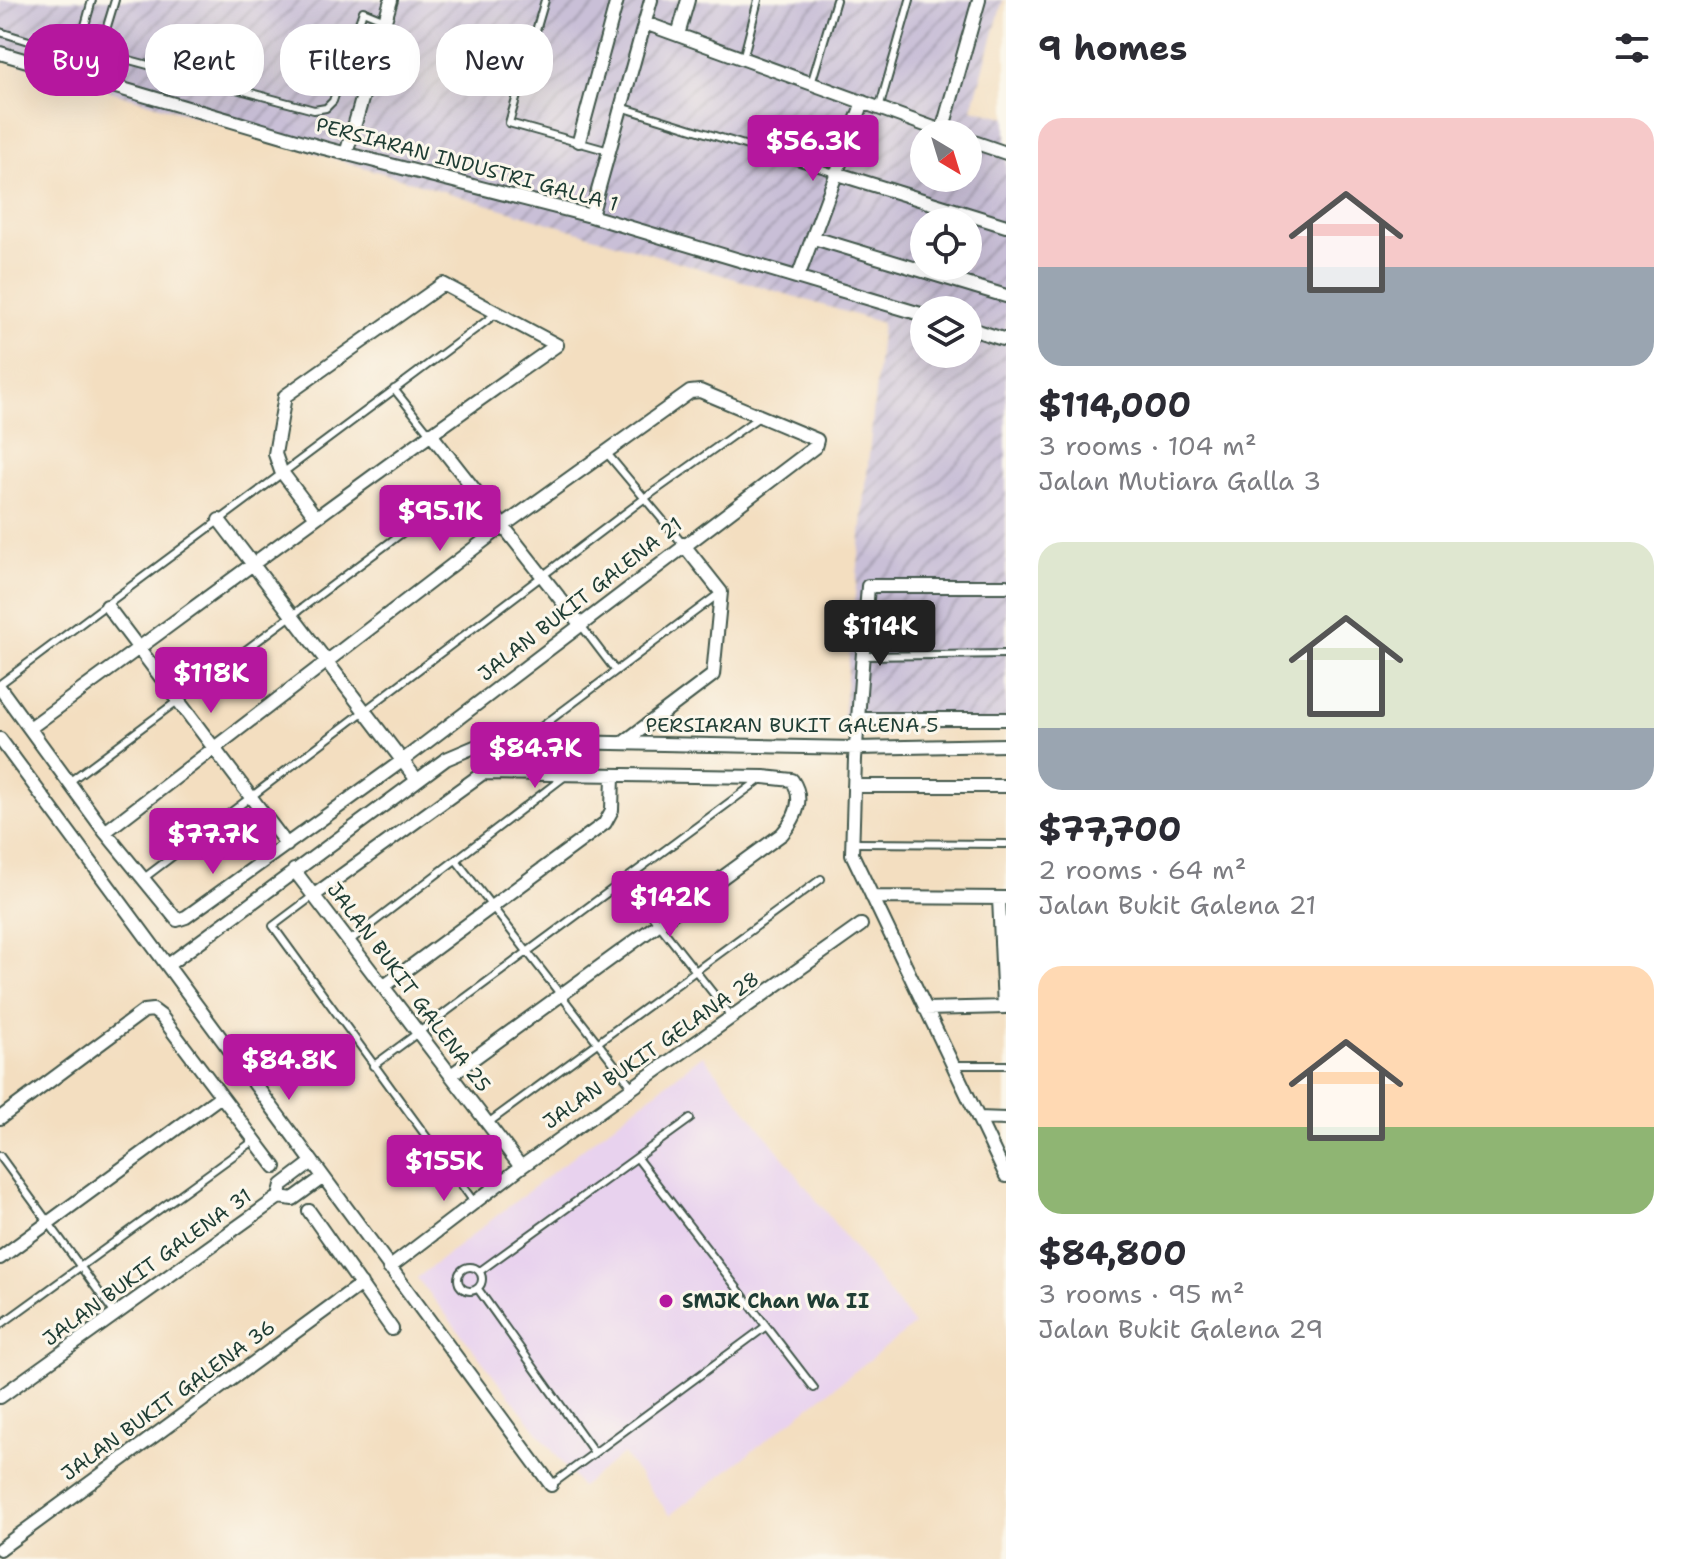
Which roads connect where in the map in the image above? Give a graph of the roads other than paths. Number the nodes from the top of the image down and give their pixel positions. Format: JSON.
{"nodes":[{"id":1,"x":92,"y":0,"type":"edge"},
{"id":2,"x":115,"y":0,"type":"edge"},
{"id":3,"x":366,"y":0,"type":"edge"},
{"id":4,"x":391,"y":0,"type":"edge"},
{"id":5,"x":545,"y":0,"type":"edge"},
{"id":6,"x":617,"y":0,"type":"edge"},
{"id":7,"x":651,"y":0,"type":"edge"},
{"id":8,"x":688,"y":0,"type":"edge"},
{"id":9,"x":758,"y":0,"type":"edge"},
{"id":10,"x":836,"y":0,"type":"edge"},
{"id":11,"x":910,"y":0,"type":"edge"},
{"id":12,"x":979,"y":0,"type":"edge"},
{"id":13,"x":363,"y":11,"type":"junction"},
{"id":14,"x":385,"y":20,"type":"junction"},
{"id":15,"x":645,"y":23,"type":"junction"},
{"id":16,"x":0,"y":32,"type":"edge"},
{"id":17,"x":678,"y":35,"type":"junction"},
{"id":18,"x":0,"y":53,"type":"edge"},
{"id":19,"x":743,"y":59,"type":"junction"},
{"id":20,"x":811,"y":84,"type":"junction"},
{"id":21,"x":863,"y":102,"type":"junction"},
{"id":22,"x":621,"y":107,"type":"junction"},
{"id":23,"x":879,"y":109,"type":"junction"},
{"id":24,"x":910,"y":120,"type":"edge"},
{"id":25,"x":949,"y":120,"type":"edge"},
{"id":26,"x":579,"y":141,"type":"junction"},
{"id":27,"x":982,"y":145,"type":"edge"},
{"id":28,"x":609,"y":151,"type":"junction"},
{"id":29,"x":1006,"y":153,"type":"edge"},
{"id":30,"x":346,"y":154,"type":"junction"},
{"id":31,"x":835,"y":173,"type":"junction"},
{"id":32,"x":591,"y":216,"type":"junction"},
{"id":33,"x":1006,"y":226,"type":"edge"},
{"id":34,"x":814,"y":238,"type":"junction"},
{"id":35,"x":798,"y":277,"type":"junction"},
{"id":36,"x":1006,"y":296,"type":"edge"},
{"id":37,"x":910,"y":311,"type":"edge"},
{"id":38,"x":497,"y":313,"type":"junction"},
{"id":39,"x":982,"y":332,"type":"edge"},
{"id":40,"x":1006,"y":340,"type":"edge"},
{"id":41,"x":394,"y":389,"type":"junction"},
{"id":42,"x":762,"y":415,"type":"junction"},
{"id":43,"x":430,"y":433,"type":"junction"},
{"id":44,"x":605,"y":451,"type":"junction"},
{"id":45,"x":281,"y":471,"type":"junction"},
{"id":46,"x":469,"y":483,"type":"junction"},
{"id":47,"x":645,"y":498,"type":"junction"},
{"id":48,"x":316,"y":517,"type":"junction"},
{"id":49,"x":219,"y":520,"type":"junction"},
{"id":50,"x":503,"y":526,"type":"junction"},
{"id":51,"x":683,"y":544,"type":"junction"},
{"id":52,"x":253,"y":567,"type":"junction"},
{"id":53,"x":543,"y":577,"type":"junction"},
{"id":54,"x":1006,"y":586,"type":"edge"},
{"id":55,"x":721,"y":592,"type":"junction"},
{"id":56,"x":107,"y":606,"type":"junction"},
{"id":57,"x":291,"y":618,"type":"junction"},
{"id":58,"x":580,"y":624,"type":"junction"},
{"id":59,"x":140,"y":647,"type":"junction"},
{"id":60,"x":1006,"y":654,"type":"edge"},
{"id":61,"x":863,"y":656,"type":"junction"},
{"id":62,"x":326,"y":663,"type":"junction"},
{"id":63,"x":615,"y":670,"type":"junction"},
{"id":64,"x":0,"y":686,"type":"edge"},
{"id":65,"x":179,"y":701,"type":"junction"},
{"id":66,"x":364,"y":713,"type":"junction"},
{"id":67,"x":858,"y":719,"type":"junction"},
{"id":68,"x":1006,"y":719,"type":"edge"},
{"id":69,"x":30,"y":728,"type":"junction"},
{"id":70,"x":0,"y":739,"type":"edge"},
{"id":71,"x":623,"y":743,"type":"junction"},
{"id":72,"x":518,"y":744,"type":"junction"},
{"id":73,"x":1006,"y":745,"type":"edge"},
{"id":74,"x":213,"y":747,"type":"junction"},
{"id":75,"x":856,"y":748,"type":"junction"},
{"id":76,"x":402,"y":761,"type":"junction"},
{"id":77,"x":571,"y":773,"type":"junction"},
{"id":78,"x":613,"y":775,"type":"junction"},
{"id":79,"x":764,"y":777,"type":"junction"},
{"id":80,"x":417,"y":780,"type":"junction"},
{"id":81,"x":69,"y":782,"type":"junction"},
{"id":82,"x":854,"y":786,"type":"junction"},
{"id":83,"x":1006,"y":786,"type":"edge"},
{"id":84,"x":251,"y":797,"type":"junction"},
{"id":85,"x":105,"y":832,"type":"junction"},
{"id":86,"x":852,"y":843,"type":"junction"},
{"id":87,"x":1006,"y":844,"type":"edge"},
{"id":88,"x":287,"y":845,"type":"junction"},
{"id":89,"x":456,"y":860,"type":"junction"},
{"id":90,"x":294,"y":870,"type":"junction"},
{"id":91,"x":142,"y":879,"type":"junction"},
{"id":92,"x":821,"y":879,"type":"dead end"},
{"id":93,"x":624,"y":880,"type":"junction"},
{"id":94,"x":313,"y":896,"type":"junction"},
{"id":95,"x":872,"y":897,"type":"junction"},
{"id":96,"x":1003,"y":898,"type":"edge"},
{"id":97,"x":493,"y":906,"type":"junction"},
{"id":98,"x":661,"y":923,"type":"junction"},
{"id":99,"x":861,"y":925,"type":"dead end"},
{"id":100,"x":348,"y":942,"type":"junction"},
{"id":101,"x":529,"y":951,"type":"junction"},
{"id":102,"x":1004,"y":954,"type":"edge"},
{"id":103,"x":168,"y":965,"type":"junction"},
{"id":104,"x":697,"y":970,"type":"junction"},
{"id":105,"x":383,"y":987,"type":"junction"},
{"id":106,"x":562,"y":995,"type":"junction"},
{"id":107,"x":1005,"y":1007,"type":"edge"},
{"id":108,"x":925,"y":1009,"type":"junction"},
{"id":109,"x":732,"y":1017,"type":"junction"},
{"id":110,"x":418,"y":1033,"type":"junction"},
{"id":111,"x":598,"y":1043,"type":"junction"},
{"id":112,"x":952,"y":1065,"type":"junction"},
{"id":113,"x":1006,"y":1065,"type":"edge"},
{"id":114,"x":373,"y":1066,"type":"junction"},
{"id":115,"x":451,"y":1075,"type":"junction"},
{"id":116,"x":633,"y":1088,"type":"junction"},
{"id":117,"x":221,"y":1096,"type":"junction"},
{"id":118,"x":0,"y":1118,"type":"edge"},
{"id":119,"x":978,"y":1118,"type":"junction"},
{"id":120,"x":690,"y":1119,"type":"dead end"},
{"id":121,"x":1006,"y":1119,"type":"edge"},
{"id":122,"x":488,"y":1123,"type":"junction"},
{"id":123,"x":255,"y":1140,"type":"junction"},
{"id":124,"x":0,"y":1156,"type":"edge"},
{"id":125,"x":637,"y":1158,"type":"junction"},
{"id":126,"x":311,"y":1163,"type":"junction"},
{"id":127,"x":275,"y":1167,"type":"dead end"},
{"id":128,"x":521,"y":1167,"type":"junction"},
{"id":129,"x":1006,"y":1175,"type":"edge"},
{"id":130,"x":322,"y":1178,"type":"junction"},
{"id":131,"x":279,"y":1197,"type":"junction"},
{"id":132,"x":474,"y":1202,"type":"junction"},
{"id":133,"x":309,"y":1211,"type":"dead end"},
{"id":134,"x":48,"y":1222,"type":"junction"},
{"id":135,"x":0,"y":1258,"type":"edge"},
{"id":136,"x":81,"y":1267,"type":"junction"},
{"id":137,"x":389,"y":1268,"type":"junction"},
{"id":138,"x":480,"y":1271,"type":"junction"},
{"id":139,"x":361,"y":1284,"type":"junction"},
{"id":140,"x":478,"y":1289,"type":"junction"},
{"id":141,"x":115,"y":1314,"type":"junction"},
{"id":142,"x":0,"y":1325,"type":"edge"},
{"id":143,"x":765,"y":1327,"type":"junction"},
{"id":144,"x":392,"y":1329,"type":"dead end"},
{"id":145,"x":814,"y":1388,"type":"dead end"},
{"id":146,"x":0,"y":1397,"type":"edge"},
{"id":147,"x":594,"y":1452,"type":"junction"},
{"id":148,"x":551,"y":1485,"type":"joint"},
{"id":149,"x":0,"y":1549,"type":"edge"}],
"edges":[{"from":1,"to":16,"type":"lane"},
{"from":2,"to":13,"type":"lane"},
{"from":3,"to":13,"type":"lane"},
{"from":4,"to":14,"type":"street"},
{"from":5,"to":26,"type":"lane"},
{"from":6,"to":26,"type":"street"},
{"from":7,"to":15,"type":"street"},
{"from":8,"to":17,"type":"street"},
{"from":9,"to":19,"type":"lane"},
{"from":10,"to":20,"type":"lane"},
{"from":11,"to":23,"type":"lane"},
{"from":12,"to":25,"type":"street"},
{"from":13,"to":14,"type":"lane"},
{"from":14,"to":30,"type":"street"},
{"from":15,"to":17,"type":"street"},
{"from":15,"to":22,"type":"street"},
{"from":17,"to":19,"type":"street"},
{"from":18,"to":30,"type":"street","name":"PERSIARAN INDUSTRI GALLA 1"},
{"from":19,"to":20,"type":"street"},
{"from":20,"to":21,"type":"street"},
{"from":21,"to":23,"type":"street"},
{"from":21,"to":31,"type":"street"},
{"from":22,"to":28,"type":"street"},
{"from":22,"to":31,"type":"lane"},
{"from":23,"to":24,"type":"street"},
{"from":26,"to":28,"type":"lane"},
{"from":27,"to":29,"type":"street"},
{"from":28,"to":32,"type":"street"},
{"from":30,"to":32,"type":"street","name":"PERSIARAN INDUSTRI GALLA 1"},
{"from":31,"to":33,"type":"street"},
{"from":31,"to":34,"type":"street"},
{"from":32,"to":35,"type":"street","name":"PERSIARAN INDUSTRI GALLA 1"},
{"from":34,"to":35,"type":"street"},
{"from":34,"to":36,"type":"street"},
{"from":35,"to":37,"type":"street","name":"PERSIARAN INDUSTRI GALLA 1"},
{"from":38,"to":41,"type":"lane"},
{"from":38,"to":43,"type":"street"},
{"from":38,"to":45,"type":"street"},
{"from":39,"to":40,"type":"street"},
{"from":41,"to":43,"type":"lane"},
{"from":41,"to":45,"type":"lane"},
{"from":42,"to":44,"type":"street"},
{"from":42,"to":47,"type":"lane"},
{"from":42,"to":51,"type":"street","name":"JALAN BUKIT GALENA 21"},
{"from":43,"to":46,"type":"street"},
{"from":43,"to":48,"type":"street"},
{"from":44,"to":47,"type":"lane"},
{"from":44,"to":50,"type":"street"},
{"from":45,"to":48,"type":"street"},
{"from":45,"to":49,"type":"lane"},
{"from":46,"to":50,"type":"street"},
{"from":46,"to":57,"type":"lane"},
{"from":47,"to":51,"type":"lane"},
{"from":47,"to":53,"type":"lane"},
{"from":48,"to":52,"type":"street"},
{"from":49,"to":52,"type":"street"},
{"from":49,"to":56,"type":"lane"},
{"from":50,"to":53,"type":"street"},
{"from":50,"to":62,"type":"street"},
{"from":51,"to":55,"type":"street"},
{"from":51,"to":58,"type":"street","name":"JALAN BUKIT GALENA 21"},
{"from":52,"to":57,"type":"street"},
{"from":52,"to":59,"type":"street"},
{"from":53,"to":58,"type":"street"},
{"from":53,"to":66,"type":"lane"},
{"from":54,"to":61,"type":"street"},
{"from":55,"to":63,"type":"lane"},
{"from":55,"to":71,"type":"street"},
{"from":56,"to":59,"type":"street"},
{"from":56,"to":64,"type":"lane"},
{"from":57,"to":62,"type":"street"},
{"from":57,"to":65,"type":"lane"},
{"from":58,"to":63,"type":"lane"},
{"from":58,"to":76,"type":"street","name":"JALAN BUKIT GALENA 21"},
{"from":59,"to":65,"type":"street"},
{"from":59,"to":69,"type":"street"},
{"from":60,"to":61,"type":"lane"},
{"from":61,"to":67,"type":"street"},
{"from":62,"to":66,"type":"street"},
{"from":62,"to":74,"type":"street"},
{"from":63,"to":72,"type":"lane"},
{"from":64,"to":69,"type":"street","name":"JALAN BUKIT GALENA 21"},
{"from":65,"to":74,"type":"street"},
{"from":65,"to":81,"type":"lane"},
{"from":66,"to":76,"type":"street"},
{"from":66,"to":84,"type":"lane"},
{"from":67,"to":68,"type":"street"},
{"from":67,"to":75,"type":"street"},
{"from":69,"to":81,"type":"street","name":"JALAN BUKIT GALENA 21"},
{"from":70,"to":103,"type":"street"},
{"from":71,"to":72,"type":"street","name":"PERSIARAN BUKIT GALENA 5"},
{"from":71,"to":75,"type":"street","name":"PERSIARAN BUKIT GALENA 5"},
{"from":72,"to":80,"type":"street","name":"PERSIARAN BUKIT GALENA 5"},
{"from":73,"to":75,"type":"street","name":"PERSIARAN BUKIT GALENA 5"},
{"from":74,"to":84,"type":"street"},
{"from":74,"to":85,"type":"street"},
{"from":75,"to":82,"type":"street"},
{"from":76,"to":80,"type":"street"},
{"from":76,"to":88,"type":"street","name":"JALAN BUKIT GALENA 21"},
{"from":77,"to":78,"type":"street"},
{"from":77,"to":89,"type":"lane"},
{"from":77,"to":94,"type":"street"},
{"from":78,"to":79,"type":"street"},
{"from":78,"to":97,"type":"street"},
{"from":79,"to":93,"type":"lane"},
{"from":79,"to":98,"type":"street"},
{"from":80,"to":90,"type":"street","name":"PERSIARAN BUKIT GALENA 5"},
{"from":81,"to":85,"type":"street","name":"JALAN BUKIT GALENA 21"},
{"from":82,"to":83,"type":"street"},
{"from":82,"to":86,"type":"street"},
{"from":84,"to":88,"type":"street"},
{"from":84,"to":91,"type":"lane"},
{"from":85,"to":91,"type":"street","name":"JALAN BUKIT GALENA 21"},
{"from":86,"to":87,"type":"lane"},
{"from":86,"to":95,"type":"street"},
{"from":88,"to":91,"type":"street","name":"JALAN BUKIT GALENA 21"},
{"from":89,"to":97,"type":"lane"},
{"from":89,"to":100,"type":"lane"},
{"from":90,"to":94,"type":"street","name":"JALAN BUKIT GALENA 25"},
{"from":90,"to":103,"type":"street","name":"PERSIARAN BUKIT GALENA 5"},
{"from":92,"to":104,"type":"lane"},
{"from":93,"to":98,"type":"lane"},
{"from":93,"to":101,"type":"lane"},
{"from":94,"to":100,"type":"street","name":"JALAN BUKIT GALENA 25"},
{"from":94,"to":114,"type":"lane"},
{"from":95,"to":96,"type":"street"},
{"from":95,"to":108,"type":"street"},
{"from":96,"to":102,"type":"street"},
{"from":97,"to":101,"type":"lane"},
{"from":97,"to":105,"type":"street"},
{"from":98,"to":104,"type":"lane"},
{"from":98,"to":106,"type":"street"},
{"from":99,"to":109,"type":"street","name":"JALAN BUKIT GELANA 28"},
{"from":100,"to":105,"type":"street","name":"JALAN BUKIT GALENA 25"},
{"from":101,"to":106,"type":"lane"},
{"from":101,"to":110,"type":"lane"},
{"from":102,"to":107,"type":"street"},
{"from":103,"to":126,"type":"street"},
{"from":104,"to":109,"type":"lane"},
{"from":104,"to":111,"type":"lane"},
{"from":105,"to":110,"type":"street","name":"JALAN BUKIT GALENA 25"},
{"from":106,"to":111,"type":"lane"},
{"from":106,"to":115,"type":"street"},
{"from":107,"to":108,"type":"street"},
{"from":108,"to":112,"type":"street"},
{"from":109,"to":116,"type":"street","name":"JALAN BUKIT GELANA 28"},
{"from":110,"to":114,"type":"lane"},
{"from":110,"to":115,"type":"street","name":"JALAN BUKIT GALENA 25"},
{"from":111,"to":116,"type":"lane"},
{"from":111,"to":122,"type":"lane"},
{"from":112,"to":113,"type":"lane"},
{"from":112,"to":119,"type":"street"},
{"from":114,"to":132,"type":"lane"},
{"from":115,"to":122,"type":"street","name":"JALAN BUKIT GALENA 25"},
{"from":116,"to":128,"type":"street","name":"JALAN BUKIT GELANA 28"},
{"from":117,"to":118,"type":"street"},
{"from":117,"to":123,"type":"street"},
{"from":117,"to":134,"type":"street"},
{"from":119,"to":121,"type":"street"},
{"from":119,"to":129,"type":"street"},
{"from":120,"to":125,"type":"lane"},
{"from":122,"to":128,"type":"street","name":"JALAN BUKIT GALENA 25"},
{"from":123,"to":127,"type":"street"},
{"from":123,"to":136,"type":"lane"},
{"from":124,"to":134,"type":"lane"},
{"from":125,"to":138,"type":"lane"},
{"from":125,"to":143,"type":"lane"},
{"from":126,"to":130,"type":"street"},
{"from":126,"to":131,"type":"street","name":"JALAN BUKIT GALENA 31"},
{"from":128,"to":132,"type":"street","name":"JALAN BUKIT GELANA 28"},
{"from":130,"to":131,"type":"street","name":"JALAN BUKIT GALENA 31"},
{"from":130,"to":137,"type":"street"},
{"from":131,"to":141,"type":"street","name":"JALAN BUKIT GALENA 31"},
{"from":132,"to":137,"type":"street","name":"JALAN BUKIT GELANA 28"},
{"from":133,"to":139,"type":"street"},
{"from":134,"to":135,"type":"street"},
{"from":134,"to":136,"type":"lane"},
{"from":136,"to":141,"type":"lane"},
{"from":136,"to":142,"type":"lane"},
{"from":137,"to":148,"type":"street"},
{"from":138,"to":140,"type":"lane"},
{"from":138,"to":140,"type":"lane"},
{"from":139,"to":144,"type":"street"},
{"from":139,"to":149,"type":"street","name":"JALAN BUKIT GALENA 36"},
{"from":140,"to":147,"type":"lane"},
{"from":141,"to":146,"type":"street","name":"JALAN BUKIT GALENA 31"},
{"from":143,"to":145,"type":"lane"},
{"from":143,"to":147,"type":"lane"},
{"from":147,"to":148,"type":"lane"}]}
